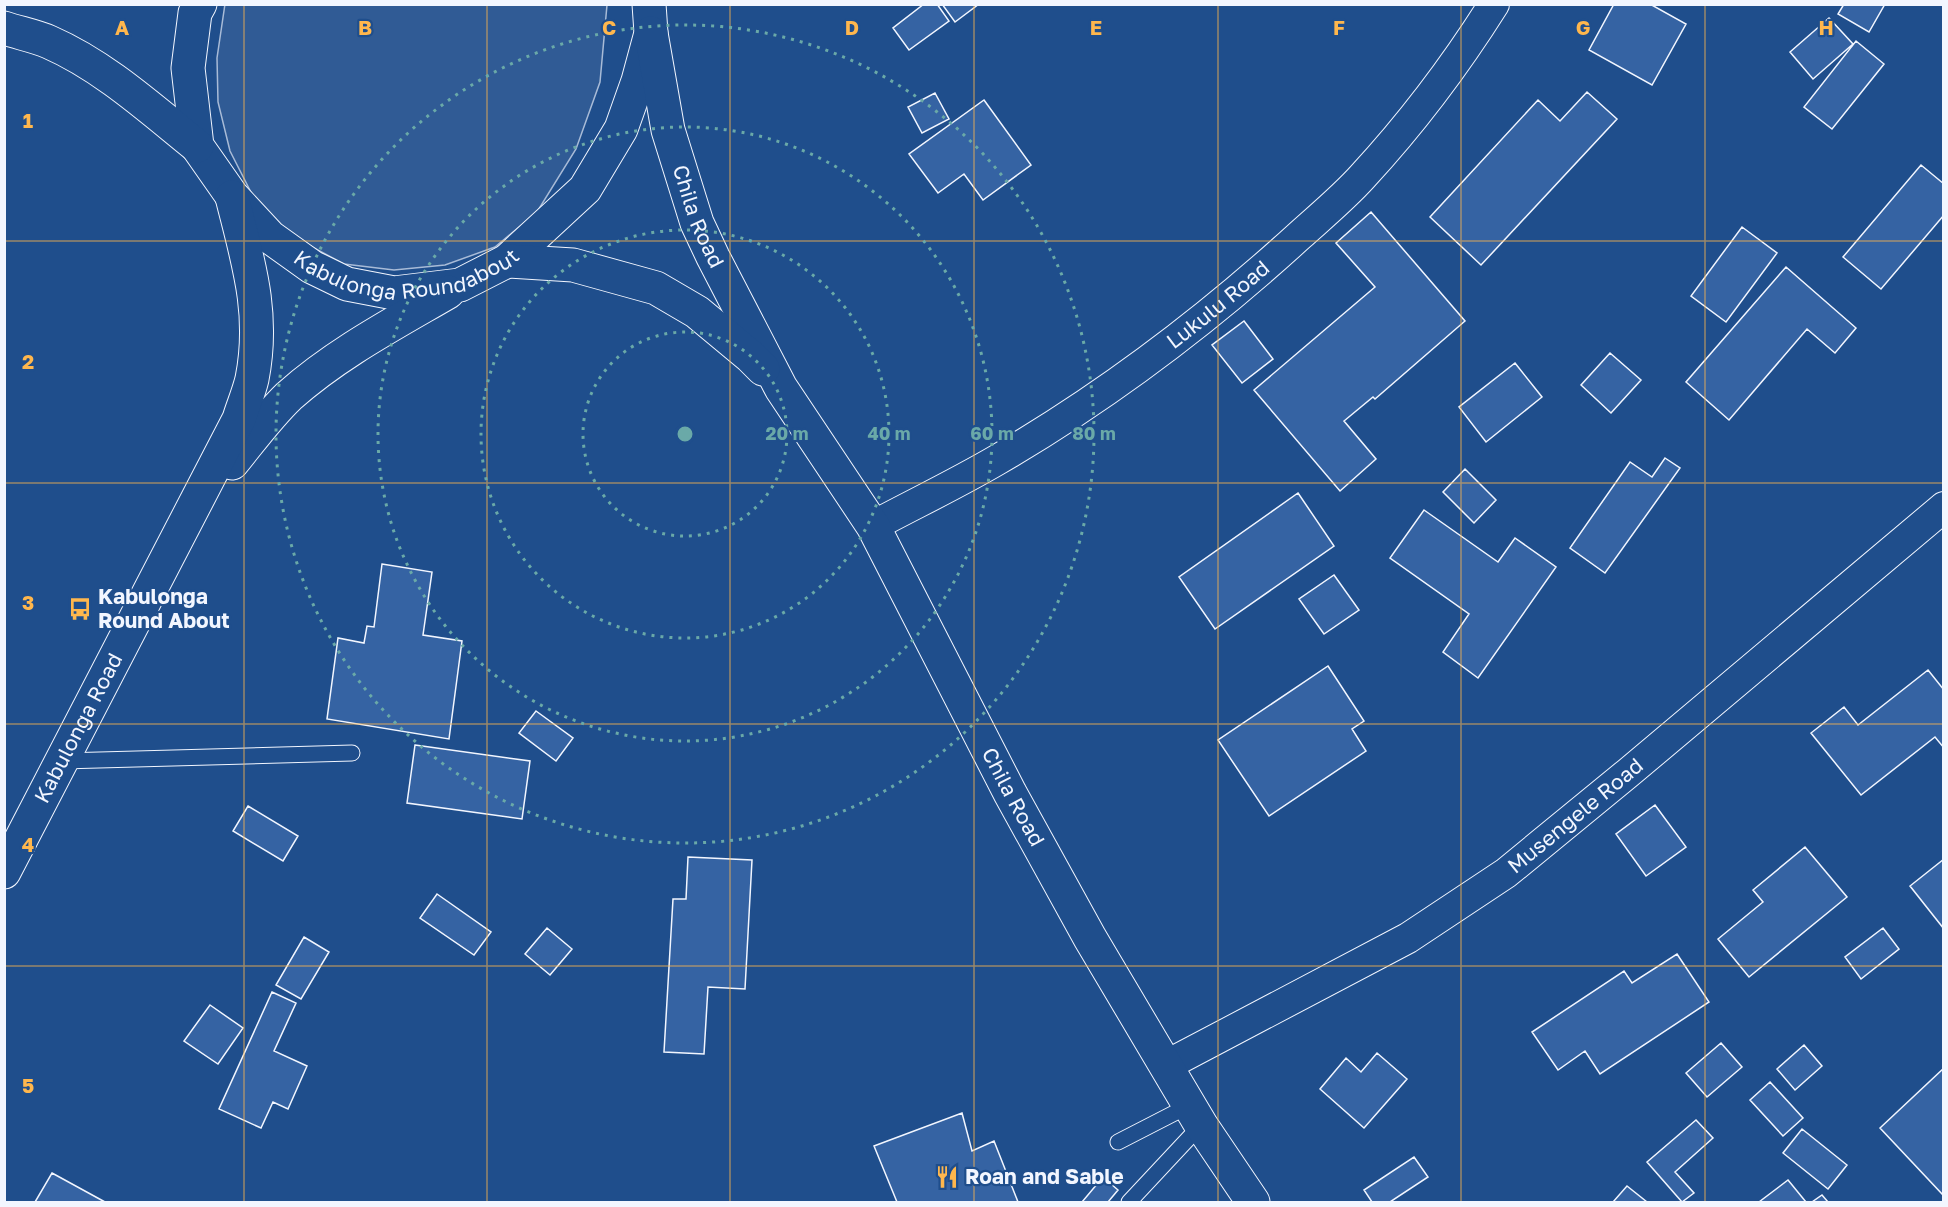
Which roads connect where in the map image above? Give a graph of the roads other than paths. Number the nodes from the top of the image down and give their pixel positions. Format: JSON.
{"nodes":[{"id":1,"x":200,"y":4,"type":"edge"},
{"id":2,"x":1494,"y":4,"type":"edge"},
{"id":3,"x":650,"y":19,"type":"edge"},
{"id":4,"x":4,"y":28,"type":"edge"},
{"id":5,"x":197,"y":146,"type":"junction"},
{"id":6,"x":232,"y":196,"type":"junction"},
{"id":7,"x":507,"y":261,"type":"junction"},
{"id":8,"x":460,"y":285,"type":"junction"},
{"id":9,"x":781,"y":388,"type":"junction"},
{"id":10,"x":1943,"y":507,"type":"edge"},
{"id":11,"x":187,"y":520,"type":"junction"},
{"id":12,"x":873,"y":526,"type":"junction"},
{"id":13,"x":352,"y":753,"type":"dead end"},
{"id":14,"x":62,"y":761,"type":"junction"},
{"id":15,"x":4,"y":872,"type":"edge"},
{"id":16,"x":1167,"y":1065,"type":"junction"},
{"id":17,"x":1196,"y":1115,"type":"junction"},
{"id":18,"x":1118,"y":1142,"type":"dead end"},
{"id":19,"x":1128,"y":1203,"type":"edge"},
{"id":20,"x":1253,"y":1203,"type":"edge"}],
"edges":[{"from":1,"to":5,"type":"main road","name":"Kabulonga Roundabout"},
{"from":2,"to":12,"type":"street","name":"Lukulu Road"},
{"from":3,"to":7,"type":"main road","name":"Kabulonga Roundabout"},
{"from":3,"to":9,"type":"main road","name":"Chila Road"},
{"from":4,"to":5,"type":"main road"},
{"from":5,"to":6,"type":"main road","name":"Kabulonga Roundabout"},
{"from":6,"to":8,"type":"main road","name":"Kabulonga Roundabout"},
{"from":6,"to":11,"type":"main road","name":"Kabulonga Road"},
{"from":7,"to":8,"type":"main road","name":"Kabulonga Roundabout"},
{"from":7,"to":9,"type":"main road","name":"Chila Road"},
{"from":8,"to":11,"type":"main road","name":"Kabulonga Road"},
{"from":9,"to":12,"type":"main road","name":"Chila Road"},
{"from":10,"to":16,"type":"street","name":"Musengele Road"},
{"from":11,"to":14,"type":"main road","name":"Kabulonga Road"},
{"from":12,"to":16,"type":"main road","name":"Chila Road"},
{"from":13,"to":14,"type":"lane"},
{"from":14,"to":15,"type":"main road","name":"Kabulonga Road"},
{"from":16,"to":17,"type":"main road","name":"Chila Road"},
{"from":17,"to":18,"type":"lane"},
{"from":17,"to":19,"type":"lane"},
{"from":17,"to":20,"type":"main road","name":"Chila Road"}]}
